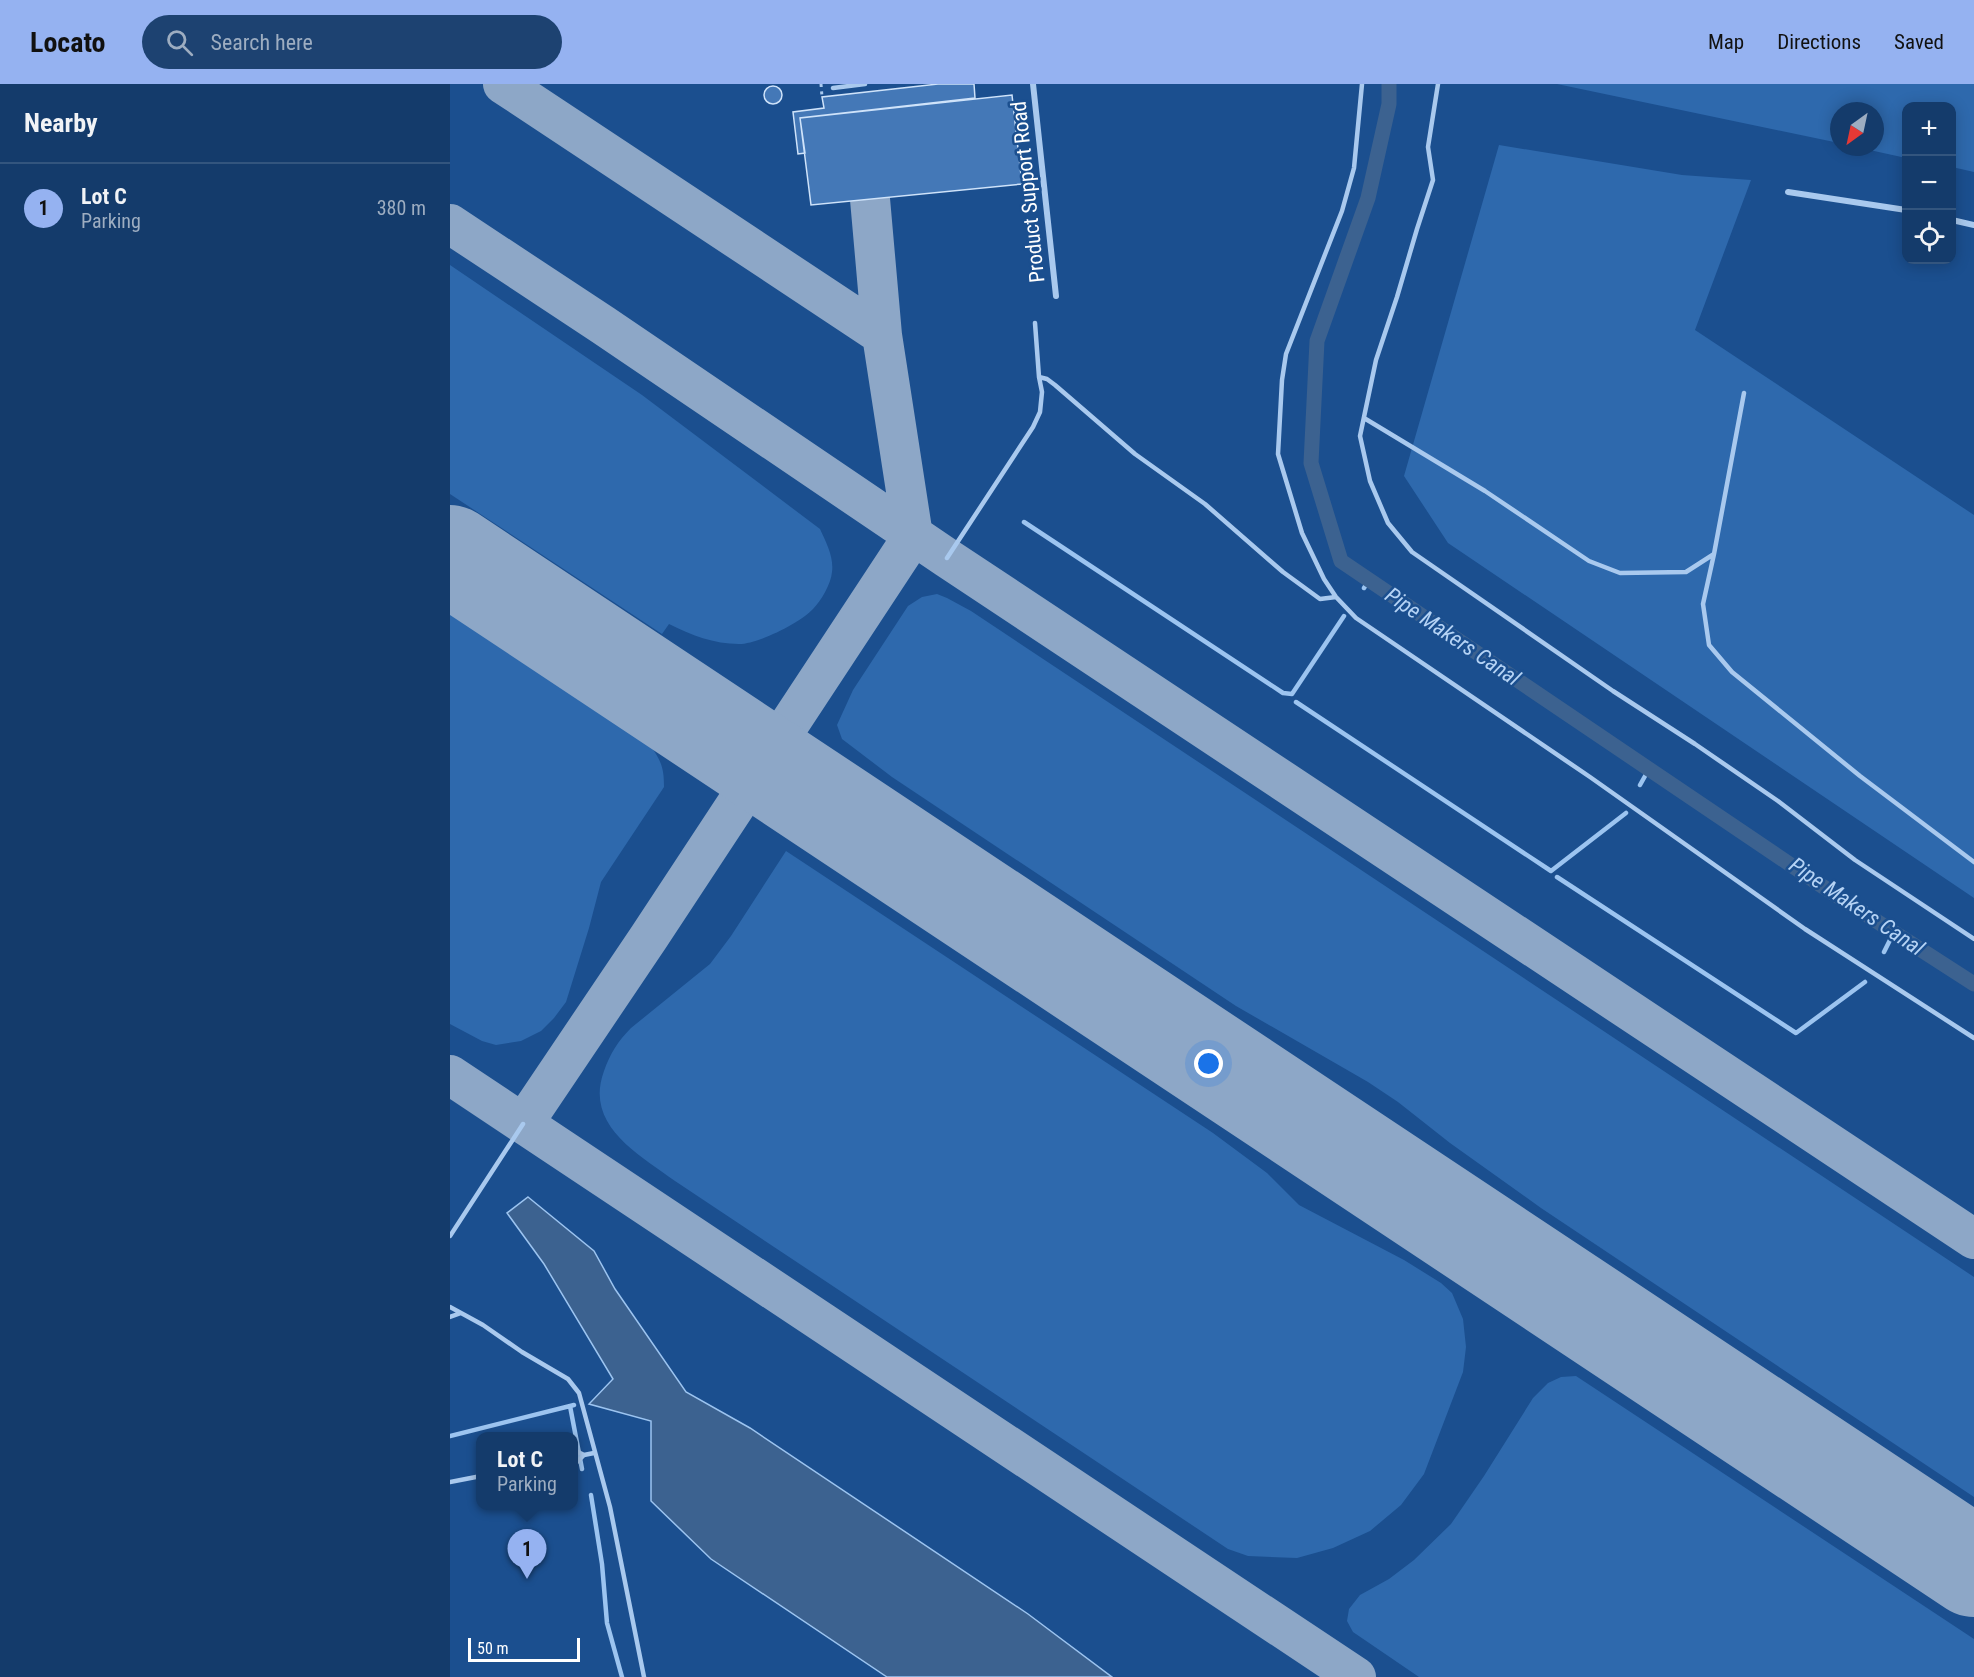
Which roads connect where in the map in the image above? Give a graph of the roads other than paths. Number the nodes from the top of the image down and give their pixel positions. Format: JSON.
{"nodes":[{"id":1,"x":866,"y":84,"type":"edge"},
{"id":2,"x":1033,"y":84,"type":"edge"},
{"id":3,"x":1362,"y":84,"type":"edge"},
{"id":4,"x":1438,"y":84,"type":"edge"},
{"id":5,"x":833,"y":88,"type":"dead end"},
{"id":6,"x":1788,"y":192,"type":"dead end"},
{"id":7,"x":1902,"y":209,"type":"edge"},
{"id":8,"x":1956,"y":221,"type":"edge"},
{"id":9,"x":1974,"y":225,"type":"edge"},
{"id":10,"x":1056,"y":296,"type":"dead end"},
{"id":11,"x":1035,"y":323,"type":"dead end"},
{"id":12,"x":1039,"y":377,"type":"junction"},
{"id":13,"x":1744,"y":393,"type":"dead end"},
{"id":14,"x":1364,"y":418,"type":"junction"},
{"id":15,"x":1714,"y":554,"type":"junction"},
{"id":16,"x":947,"y":558,"type":"dead end"},
{"id":17,"x":1336,"y":597,"type":"junction"},
{"id":18,"x":1974,"y":862,"type":"edge"},
{"id":19,"x":1974,"y":939,"type":"edge"},
{"id":20,"x":1974,"y":1038,"type":"edge"},
{"id":21,"x":523,"y":1124,"type":"dead end"},
{"id":22,"x":450,"y":1236,"type":"edge"},
{"id":23,"x":450,"y":1307,"type":"edge"},
{"id":24,"x":461,"y":1313,"type":"junction"},
{"id":25,"x":450,"y":1317,"type":"edge"},
{"id":26,"x":578,"y":1452,"type":"edge"},
{"id":27,"x":594,"y":1453,"type":"junction"},
{"id":28,"x":584,"y":1455,"type":"junction"},
{"id":29,"x":578,"y":1461,"type":"edge"},
{"id":30,"x":476,"y":1477,"type":"edge"},
{"id":31,"x":450,"y":1482,"type":"edge"},
{"id":32,"x":644,"y":1677,"type":"edge"}],
"edges":[{"from":1,"to":5,"type":"lane"},
{"from":2,"to":10,"type":"street","name":"Product Support Road"},
{"from":3,"to":17,"type":"lane"},
{"from":4,"to":14,"type":"lane"},
{"from":6,"to":7,"type":"street"},
{"from":8,"to":9,"type":"street"},
{"from":11,"to":12,"type":"lane"},
{"from":12,"to":16,"type":"lane"},
{"from":12,"to":17,"type":"lane"},
{"from":13,"to":15,"type":"lane"},
{"from":14,"to":15,"type":"lane"},
{"from":14,"to":19,"type":"lane"},
{"from":15,"to":18,"type":"lane"},
{"from":17,"to":20,"type":"lane"},
{"from":21,"to":22,"type":"lane"},
{"from":23,"to":24,"type":"lane"},
{"from":24,"to":25,"type":"lane"},
{"from":24,"to":27,"type":"lane"},
{"from":26,"to":28,"type":"lane"},
{"from":27,"to":28,"type":"lane"},
{"from":27,"to":32,"type":"lane"},
{"from":28,"to":29,"type":"lane"},
{"from":30,"to":31,"type":"lane"}]}
